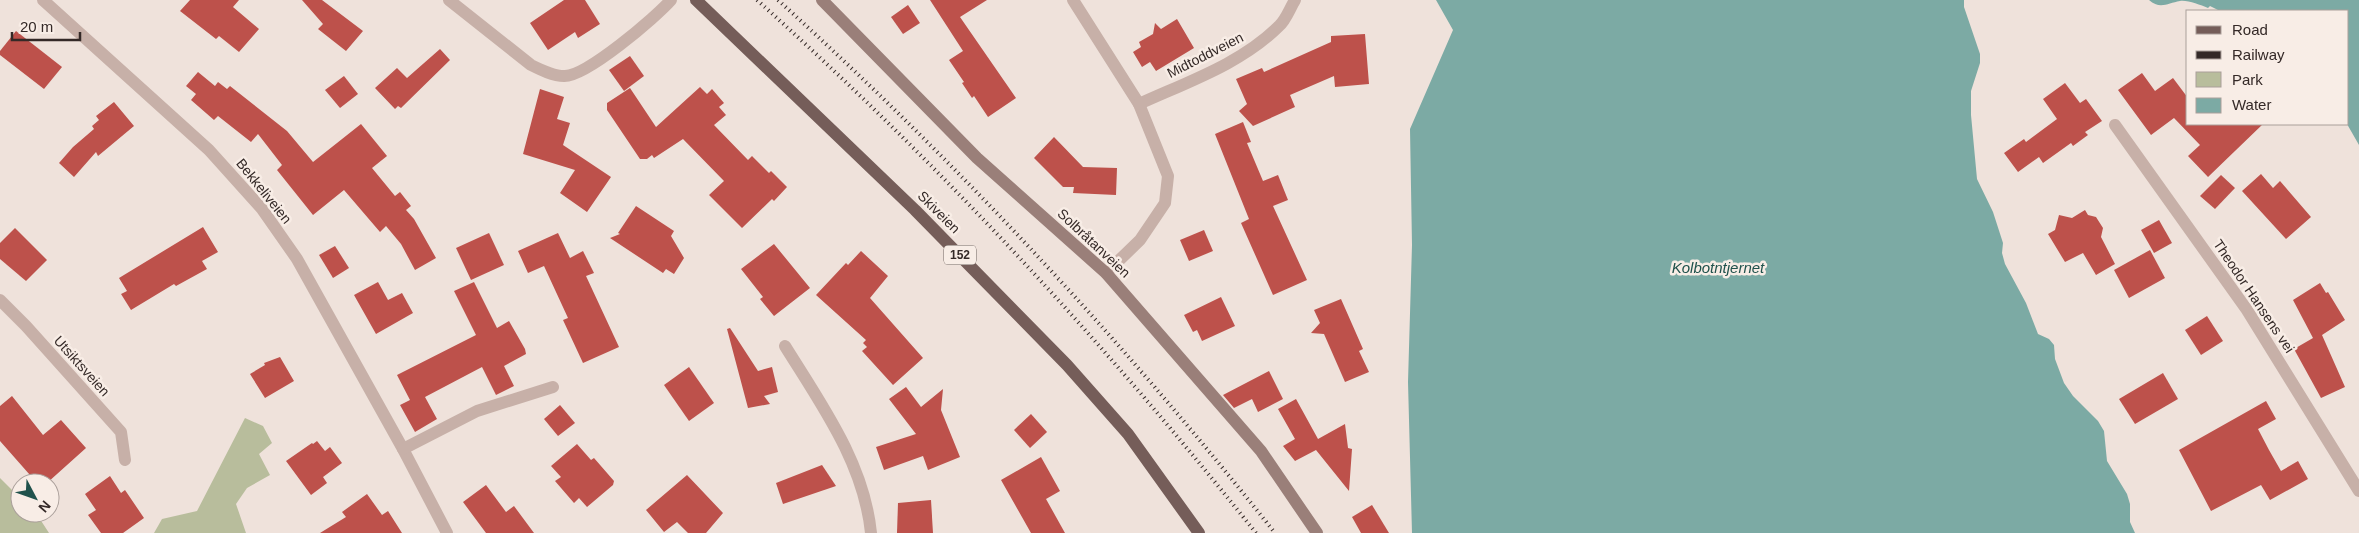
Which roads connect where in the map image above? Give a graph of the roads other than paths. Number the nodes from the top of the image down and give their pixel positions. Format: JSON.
{"nodes":[{"id":1,"x":43,"y":0,"type":"edge"},
{"id":2,"x":449,"y":0,"type":"edge"},
{"id":3,"x":671,"y":0,"type":"edge"},
{"id":4,"x":696,"y":0,"type":"edge"},
{"id":5,"x":822,"y":0,"type":"edge"},
{"id":6,"x":1073,"y":0,"type":"edge"},
{"id":7,"x":1295,"y":0,"type":"edge"},
{"id":8,"x":1139,"y":104,"type":"junction"},
{"id":9,"x":2115,"y":125,"type":"dead end"},
{"id":10,"x":1106,"y":273,"type":"junction"},
{"id":11,"x":0,"y":300,"type":"edge"},
{"id":12,"x":785,"y":346,"type":"dead end"},
{"id":13,"x":553,"y":387,"type":"dead end"},
{"id":14,"x":403,"y":449,"type":"junction"},
{"id":15,"x":125,"y":460,"type":"dead end"},
{"id":16,"x":2359,"y":491,"type":"edge"},
{"id":17,"x":447,"y":533,"type":"edge"},
{"id":18,"x":871,"y":533,"type":"edge"},
{"id":19,"x":1199,"y":533,"type":"edge"},
{"id":20,"x":1317,"y":533,"type":"edge"}],
"edges":[{"from":1,"to":14,"type":"street","name":"Bekkeliveien"},
{"from":2,"to":3,"type":"street"},
{"from":4,"to":19,"type":"main road","name":"Skiveien","number":"152"},
{"from":5,"to":10,"type":"street","name":"Solbråtanveien"},
{"from":6,"to":8,"type":"street"},
{"from":7,"to":8,"type":"street","name":"Midtoddveien"},
{"from":8,"to":10,"type":"street"},
{"from":9,"to":16,"type":"street","name":"Theodor Hansens vei"},
{"from":10,"to":20,"type":"street","name":"Solbråtanveien"},
{"from":11,"to":15,"type":"street","name":"Utsiktsveien"},
{"from":12,"to":18,"type":"street"},
{"from":13,"to":14,"type":"street"},
{"from":14,"to":17,"type":"street","name":"Bekkeliveien"}]}
